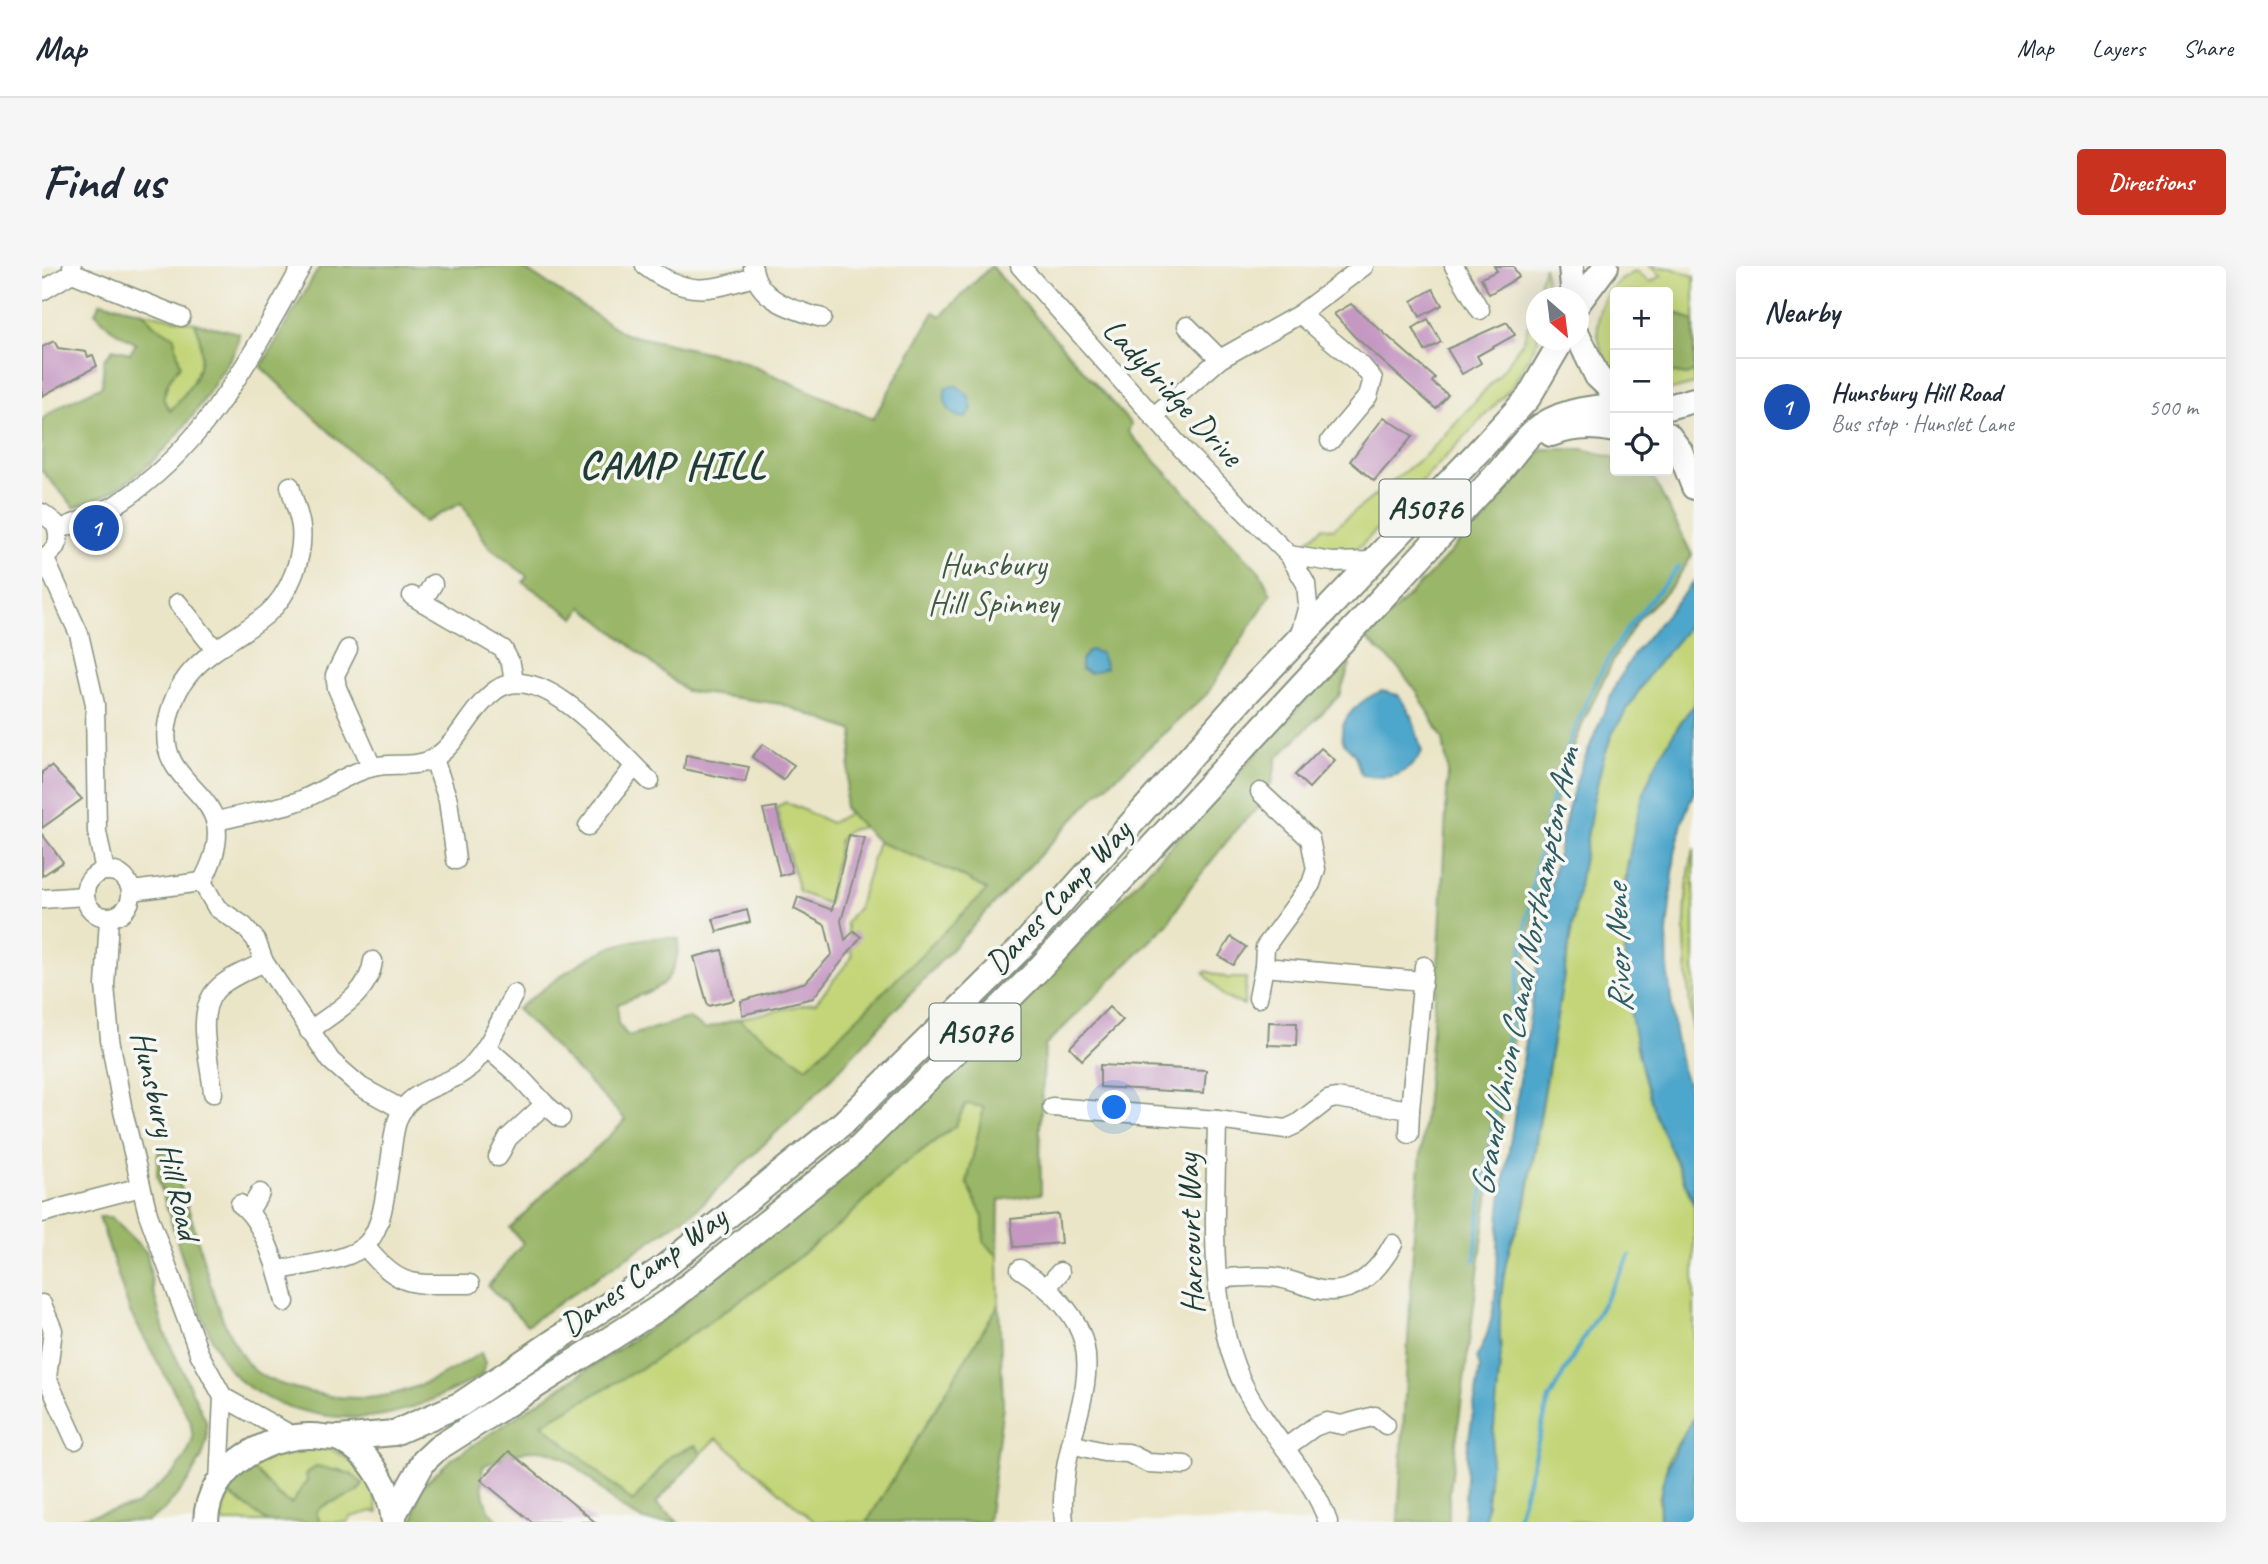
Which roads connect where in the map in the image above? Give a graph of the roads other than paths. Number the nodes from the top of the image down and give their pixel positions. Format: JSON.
{"nodes":[{"id":1,"x":302,"y":266,"type":"edge"},
{"id":2,"x":645,"y":266,"type":"edge"},
{"id":3,"x":1020,"y":266,"type":"edge"},
{"id":4,"x":1364,"y":266,"type":"edge"},
{"id":5,"x":1454,"y":266,"type":"edge"},
{"id":6,"x":1571,"y":266,"type":"edge"},
{"id":7,"x":1606,"y":266,"type":"edge"},
{"id":8,"x":72,"y":269,"type":"edge"},
{"id":9,"x":754,"y":271,"type":"edge"},
{"id":10,"x":1341,"y":272,"type":"edge"},
{"id":11,"x":1573,"y":287,"type":"edge"},
{"id":12,"x":1589,"y":288,"type":"edge"},
{"id":13,"x":42,"y":291,"type":"edge"},
{"id":14,"x":1480,"y":310,"type":"dead end"},
{"id":15,"x":1300,"y":314,"type":"junction"},
{"id":16,"x":181,"y":317,"type":"dead end"},
{"id":17,"x":822,"y":318,"type":"dead end"},
{"id":18,"x":1187,"y":326,"type":"dead end"},
{"id":19,"x":1556,"y":350,"type":"edge"},
{"id":20,"x":1585,"y":350,"type":"edge"},
{"id":21,"x":1220,"y":359,"type":"junction"},
{"id":22,"x":1610,"y":388,"type":"edge"},
{"id":23,"x":1694,"y":400,"type":"edge"},
{"id":24,"x":1610,"y":406,"type":"edge"},
{"id":25,"x":1673,"y":406,"type":"edge"},
{"id":26,"x":1153,"y":417,"type":"junction"},
{"id":27,"x":1610,"y":429,"type":"edge"},
{"id":28,"x":1330,"y":441,"type":"dead end"},
{"id":29,"x":1673,"y":442,"type":"edge"},
{"id":30,"x":1517,"y":453,"type":"junction"},
{"id":31,"x":1673,"y":470,"type":"edge"},
{"id":32,"x":290,"y":486,"type":"dead end"},
{"id":33,"x":1694,"y":487,"type":"edge"},
{"id":34,"x":1694,"y":496,"type":"edge"},
{"id":35,"x":42,"y":513,"type":"edge"},
{"id":36,"x":58,"y":530,"type":"junction"},
{"id":37,"x":1289,"y":555,"type":"junction"},
{"id":38,"x":43,"y":557,"type":"edge"},
{"id":39,"x":1375,"y":561,"type":"junction"},
{"id":40,"x":433,"y":584,"type":"dead end"},
{"id":41,"x":178,"y":603,"type":"dead end"},
{"id":42,"x":1298,"y":642,"type":"junction"},
{"id":43,"x":214,"y":648,"type":"junction"},
{"id":44,"x":348,"y":649,"type":"dead end"},
{"id":45,"x":514,"y":681,"type":"junction"},
{"id":46,"x":434,"y":759,"type":"junction"},
{"id":47,"x":372,"y":767,"type":"junction"},
{"id":48,"x":634,"y":767,"type":"junction"},
{"id":49,"x":650,"y":781,"type":"dead end"},
{"id":50,"x":1260,"y":792,"type":"dead end"},
{"id":51,"x":218,"y":821,"type":"junction"},
{"id":52,"x":588,"y":826,"type":"dead end"},
{"id":53,"x":456,"y":860,"type":"dead end"},
{"id":54,"x":105,"y":871,"type":"junction"},
{"id":55,"x":202,"y":883,"type":"junction"},
{"id":56,"x":132,"y":891,"type":"junction"},
{"id":57,"x":85,"y":896,"type":"junction"},
{"id":58,"x":42,"y":899,"type":"edge"},
{"id":59,"x":109,"y":918,"type":"junction"},
{"id":60,"x":264,"y":962,"type":"junction"},
{"id":61,"x":1264,"y":967,"type":"junction"},
{"id":62,"x":377,"y":974,"type":"dead end"},
{"id":63,"x":514,"y":994,"type":"dead end"},
{"id":64,"x":1258,"y":998,"type":"dead end"},
{"id":65,"x":309,"y":1031,"type":"junction"},
{"id":66,"x":485,"y":1047,"type":"junction"},
{"id":67,"x":213,"y":1093,"type":"dead end"},
{"id":68,"x":545,"y":1104,"type":"junction"},
{"id":69,"x":1052,"y":1107,"type":"dead end"},
{"id":70,"x":402,"y":1110,"type":"junction"},
{"id":71,"x":1410,"y":1110,"type":"junction"},
{"id":72,"x":561,"y":1118,"type":"dead end"},
{"id":73,"x":1217,"y":1120,"type":"junction"},
{"id":74,"x":1409,"y":1134,"type":"dead end"},
{"id":75,"x":498,"y":1157,"type":"dead end"},
{"id":76,"x":141,"y":1187,"type":"junction"},
{"id":77,"x":260,"y":1193,"type":"dead end"},
{"id":78,"x":42,"y":1213,"type":"edge"},
{"id":79,"x":1393,"y":1244,"type":"dead end"},
{"id":80,"x":365,"y":1246,"type":"junction"},
{"id":81,"x":1020,"y":1269,"type":"dead end"},
{"id":82,"x":278,"y":1270,"type":"junction"},
{"id":83,"x":1060,"y":1272,"type":"dead end"},
{"id":84,"x":1219,"y":1279,"type":"junction"},
{"id":85,"x":470,"y":1284,"type":"dead end"},
{"id":86,"x":1047,"y":1287,"type":"junction"},
{"id":87,"x":285,"y":1302,"type":"dead end"},
{"id":88,"x":42,"y":1304,"type":"edge"},
{"id":89,"x":44,"y":1379,"type":"edge"},
{"id":90,"x":223,"y":1397,"type":"junction"},
{"id":91,"x":1386,"y":1425,"type":"dead end"},
{"id":92,"x":293,"y":1436,"type":"junction"},
{"id":93,"x":338,"y":1438,"type":"junction"},
{"id":94,"x":75,"y":1440,"type":"dead end"},
{"id":95,"x":1071,"y":1444,"type":"junction"},
{"id":96,"x":1285,"y":1448,"type":"junction"},
{"id":97,"x":1185,"y":1465,"type":"dead end"},
{"id":98,"x":219,"y":1483,"type":"junction"},
{"id":99,"x":206,"y":1515,"type":"edge"},
{"id":100,"x":394,"y":1519,"type":"edge"},
{"id":101,"x":184,"y":1522,"type":"edge"},
{"id":102,"x":1064,"y":1522,"type":"edge"},
{"id":103,"x":1328,"y":1522,"type":"edge"}],
"edges":[{"from":1,"to":36,"type":"street"},
{"from":2,"to":9,"type":"street"},
{"from":3,"to":26,"type":"street","name":"Ladybridge Drive"},
{"from":4,"to":10,"type":"street"},
{"from":5,"to":14,"type":"street"},
{"from":6,"to":11,"type":"highway"},
{"from":7,"to":12,"type":"highway"},
{"from":8,"to":13,"type":"street"},
{"from":8,"to":16,"type":"street"},
{"from":9,"to":17,"type":"street"},
{"from":10,"to":15,"type":"street"},
{"from":15,"to":21,"type":"street"},
{"from":15,"to":28,"type":"street"},
{"from":18,"to":21,"type":"street"},
{"from":19,"to":39,"type":"highway","name":"Danes Camp Way","number":"A5076"},
{"from":20,"to":22,"type":"highway"},
{"from":21,"to":26,"type":"street"},
{"from":23,"to":25,"type":"highway"},
{"from":24,"to":30,"type":"highway","name":"Danes Camp Way","number":"A5076"},
{"from":26,"to":37,"type":"street","name":"Ladybridge Drive"},
{"from":27,"to":30,"type":"highway","number":"A5076"},
{"from":29,"to":33,"type":"highway"},
{"from":30,"to":100,"type":"highway","name":"Danes Camp Way","number":"A5076"},
{"from":31,"to":34,"type":"highway"},
{"from":32,"to":43,"type":"street"},
{"from":35,"to":36,"type":"street"},
{"from":36,"to":38,"type":"street"},
{"from":37,"to":39,"type":"street"},
{"from":37,"to":42,"type":"street","name":"Ladybridge Drive"},
{"from":38,"to":54,"type":"street"},
{"from":39,"to":42,"type":"highway","name":"Danes Camp Way","number":"A5076"},
{"from":40,"to":45,"type":"street"},
{"from":41,"to":43,"type":"street"},
{"from":42,"to":93,"type":"highway","name":"Danes Camp Way","number":"A5076"},
{"from":43,"to":51,"type":"street"},
{"from":44,"to":47,"type":"street"},
{"from":45,"to":46,"type":"street"},
{"from":45,"to":48,"type":"street"},
{"from":46,"to":47,"type":"street"},
{"from":46,"to":53,"type":"street"},
{"from":47,"to":51,"type":"street"},
{"from":48,"to":49,"type":"street"},
{"from":48,"to":52,"type":"street"},
{"from":50,"to":61,"type":"street"},
{"from":51,"to":55,"type":"street"},
{"from":54,"to":56,"type":"street"},
{"from":54,"to":57,"type":"street"},
{"from":55,"to":56,"type":"street"},
{"from":55,"to":60,"type":"street"},
{"from":56,"to":59,"type":"street"},
{"from":57,"to":58,"type":"street"},
{"from":57,"to":59,"type":"street"},
{"from":59,"to":76,"type":"street","name":"Hunsbury Hill Road"},
{"from":60,"to":65,"type":"street"},
{"from":60,"to":67,"type":"street"},
{"from":61,"to":64,"type":"street"},
{"from":61,"to":71,"type":"street"},
{"from":62,"to":65,"type":"street"},
{"from":63,"to":66,"type":"street"},
{"from":65,"to":70,"type":"street"},
{"from":66,"to":68,"type":"street"},
{"from":66,"to":70,"type":"street"},
{"from":68,"to":72,"type":"street"},
{"from":68,"to":75,"type":"street"},
{"from":69,"to":73,"type":"street"},
{"from":70,"to":80,"type":"street"},
{"from":71,"to":73,"type":"street","name":"Harcourt Way"},
{"from":71,"to":74,"type":"street"},
{"from":73,"to":84,"type":"street","name":"Harcourt Way"},
{"from":76,"to":78,"type":"street"},
{"from":76,"to":90,"type":"street","name":"Hunsbury Hill Road"},
{"from":77,"to":82,"type":"street"},
{"from":79,"to":84,"type":"street"},
{"from":80,"to":82,"type":"street"},
{"from":80,"to":85,"type":"street"},
{"from":81,"to":86,"type":"street"},
{"from":82,"to":87,"type":"street"},
{"from":83,"to":86,"type":"street"},
{"from":84,"to":96,"type":"street","name":"Harcourt Way"},
{"from":86,"to":95,"type":"street"},
{"from":88,"to":89,"type":"street"},
{"from":89,"to":94,"type":"street"},
{"from":90,"to":92,"type":"street"},
{"from":90,"to":98,"type":"street"},
{"from":91,"to":96,"type":"street"},
{"from":92,"to":93,"type":"highway","name":"Danes Camp Way"},
{"from":92,"to":98,"type":"highway","name":"Danes Camp Way"},
{"from":93,"to":100,"type":"highway"},
{"from":95,"to":97,"type":"street"},
{"from":95,"to":102,"type":"street"},
{"from":96,"to":103,"type":"street","name":"Harcourt Way"},
{"from":98,"to":99,"type":"highway","name":"Danes Camp Way"},
{"from":99,"to":101,"type":"highway"}]}
